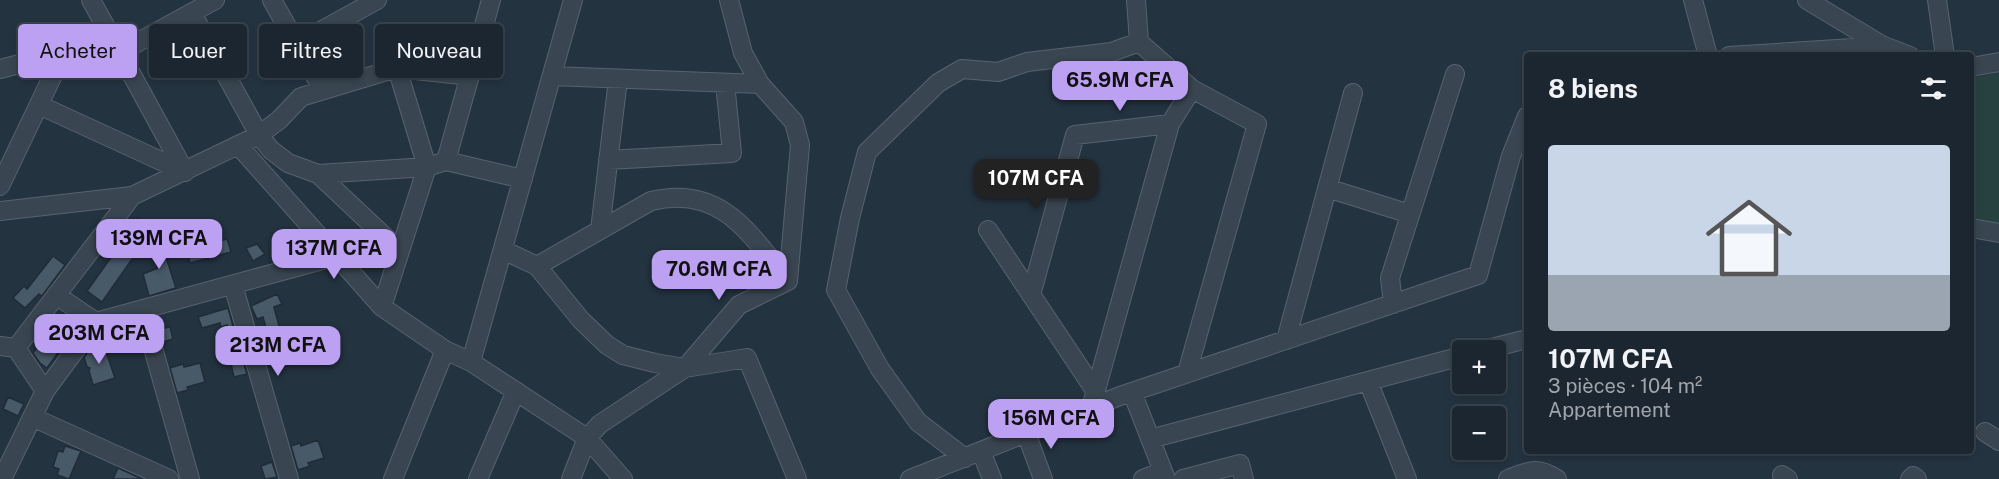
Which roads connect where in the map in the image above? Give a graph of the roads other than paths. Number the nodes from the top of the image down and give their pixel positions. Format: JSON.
{"nodes":[{"id":1,"x":91,"y":0,"type":"edge"},
{"id":2,"x":215,"y":0,"type":"edge"},
{"id":3,"x":272,"y":0,"type":"edge"},
{"id":4,"x":377,"y":0,"type":"edge"},
{"id":5,"x":491,"y":0,"type":"edge"},
{"id":6,"x":573,"y":0,"type":"edge"},
{"id":7,"x":729,"y":0,"type":"edge"},
{"id":8,"x":1136,"y":0,"type":"edge"},
{"id":9,"x":1693,"y":0,"type":"edge"},
{"id":10,"x":1807,"y":0,"type":"edge"},
{"id":11,"x":1937,"y":0,"type":"edge"},
{"id":12,"x":192,"y":13,"type":"junction"},
{"id":13,"x":104,"y":24,"type":"edge"},
{"id":14,"x":286,"y":24,"type":"edge"},
{"id":15,"x":333,"y":24,"type":"edge"},
{"id":16,"x":484,"y":24,"type":"edge"},
{"id":17,"x":137,"y":37,"type":"edge"},
{"id":18,"x":1140,"y":42,"type":"junction"},
{"id":19,"x":1888,"y":51,"type":"edge"},
{"id":20,"x":1707,"y":52,"type":"edge"},
{"id":21,"x":1856,"y":52,"type":"edge"},
{"id":22,"x":1944,"y":52,"type":"edge"},
{"id":23,"x":1999,"y":62,"type":"edge"},
{"id":24,"x":18,"y":64,"type":"edge"},
{"id":25,"x":1974,"y":66,"type":"edge"},
{"id":26,"x":0,"y":69,"type":"edge"},
{"id":27,"x":1455,"y":74,"type":"dead end"},
{"id":28,"x":375,"y":75,"type":"edge"},
{"id":29,"x":552,"y":76,"type":"junction"},
{"id":30,"x":52,"y":78,"type":"edge"},
{"id":31,"x":134,"y":78,"type":"edge"},
{"id":32,"x":316,"y":78,"type":"edge"},
{"id":33,"x":400,"y":78,"type":"edge"},
{"id":34,"x":469,"y":78,"type":"edge"},
{"id":35,"x":618,"y":79,"type":"junction"},
{"id":36,"x":725,"y":83,"type":"junction"},
{"id":37,"x":760,"y":84,"type":"junction"},
{"id":38,"x":1192,"y":89,"type":"junction"},
{"id":39,"x":323,"y":90,"type":"junction"},
{"id":40,"x":1353,"y":93,"type":"dead end"},
{"id":41,"x":39,"y":105,"type":"junction"},
{"id":42,"x":1170,"y":124,"type":"junction"},
{"id":43,"x":1524,"y":124,"type":"edge"},
{"id":44,"x":259,"y":135,"type":"junction"},
{"id":45,"x":238,"y":146,"type":"junction"},
{"id":46,"x":608,"y":160,"type":"junction"},
{"id":47,"x":446,"y":161,"type":"junction"},
{"id":48,"x":427,"y":167,"type":"junction"},
{"id":49,"x":185,"y":172,"type":"junction"},
{"id":50,"x":318,"y":174,"type":"junction"},
{"id":51,"x":523,"y":179,"type":"junction"},
{"id":52,"x":0,"y":186,"type":"edge"},
{"id":53,"x":1327,"y":188,"type":"junction"},
{"id":54,"x":132,"y":196,"type":"junction"},
{"id":55,"x":0,"y":212,"type":"edge"},
{"id":56,"x":1410,"y":214,"type":"junction"},
{"id":57,"x":1974,"y":229,"type":"edge"},
{"id":58,"x":600,"y":230,"type":"junction"},
{"id":59,"x":988,"y":230,"type":"dead end"},
{"id":60,"x":1999,"y":233,"type":"edge"},
{"id":61,"x":503,"y":250,"type":"junction"},
{"id":62,"x":400,"y":251,"type":"junction"},
{"id":63,"x":337,"y":256,"type":"junction"},
{"id":64,"x":537,"y":266,"type":"junction"},
{"id":65,"x":788,"y":281,"type":"junction"},
{"id":66,"x":233,"y":285,"type":"junction"},
{"id":67,"x":56,"y":295,"type":"junction"},
{"id":68,"x":1031,"y":295,"type":"junction"},
{"id":69,"x":1393,"y":304,"type":"junction"},
{"id":70,"x":382,"y":308,"type":"junction"},
{"id":71,"x":142,"y":309,"type":"junction"},
{"id":72,"x":96,"y":322,"type":"junction"},
{"id":73,"x":1286,"y":340,"type":"junction"},
{"id":74,"x":1524,"y":340,"type":"edge"},
{"id":75,"x":1506,"y":344,"type":"edge"},
{"id":76,"x":8,"y":347,"type":"edge"},
{"id":77,"x":445,"y":350,"type":"junction"},
{"id":78,"x":1452,"y":359,"type":"edge"},
{"id":79,"x":471,"y":362,"type":"junction"},
{"id":80,"x":686,"y":368,"type":"junction"},
{"id":81,"x":1187,"y":374,"type":"junction"},
{"id":82,"x":1368,"y":381,"type":"junction"},
{"id":83,"x":45,"y":391,"type":"junction"},
{"id":84,"x":516,"y":392,"type":"junction"},
{"id":85,"x":1132,"y":392,"type":"junction"},
{"id":86,"x":1094,"y":400,"type":"junction"},
{"id":87,"x":32,"y":417,"type":"junction"},
{"id":88,"x":1026,"y":434,"type":"junction"},
{"id":89,"x":587,"y":438,"type":"junction"},
{"id":90,"x":1150,"y":439,"type":"junction"},
{"id":91,"x":973,"y":454,"type":"junction"},
{"id":92,"x":1165,"y":475,"type":"edge"},
{"id":93,"x":2,"y":479,"type":"edge"},
{"id":94,"x":169,"y":479,"type":"edge"},
{"id":95,"x":190,"y":479,"type":"edge"},
{"id":96,"x":289,"y":479,"type":"edge"},
{"id":97,"x":393,"y":479,"type":"edge"},
{"id":98,"x":478,"y":479,"type":"edge"},
{"id":99,"x":571,"y":479,"type":"edge"},
{"id":100,"x":623,"y":479,"type":"edge"},
{"id":101,"x":797,"y":479,"type":"edge"},
{"id":102,"x":910,"y":479,"type":"edge"},
{"id":103,"x":992,"y":479,"type":"edge"},
{"id":104,"x":1043,"y":479,"type":"edge"},
{"id":105,"x":1143,"y":479,"type":"edge"},
{"id":106,"x":1183,"y":479,"type":"edge"},
{"id":107,"x":1244,"y":479,"type":"edge"},
{"id":108,"x":1407,"y":479,"type":"edge"},
{"id":109,"x":1508,"y":479,"type":"edge"},
{"id":110,"x":1557,"y":479,"type":"edge"},
{"id":111,"x":1910,"y":479,"type":"edge"},
{"id":112,"x":1917,"y":479,"type":"edge"}],
"edges":[{"from":1,"to":13,"type":"street"},
{"from":2,"to":12,"type":"street"},
{"from":3,"to":14,"type":"street"},
{"from":4,"to":15,"type":"street"},
{"from":5,"to":16,"type":"street"},
{"from":6,"to":29,"type":"street"},
{"from":7,"to":37,"type":"street"},
{"from":8,"to":18,"type":"street"},
{"from":9,"to":20,"type":"street"},
{"from":10,"to":19,"type":"street"},
{"from":11,"to":22,"type":"street"},
{"from":12,"to":17,"type":"street"},
{"from":12,"to":44,"type":"street"},
{"from":18,"to":38,"type":"street"},
{"from":18,"to":91,"type":"street"},
{"from":19,"to":21,"type":"street"},
{"from":23,"to":25,"type":"street"},
{"from":24,"to":26,"type":"street"},
{"from":27,"to":56,"type":"street"},
{"from":28,"to":39,"type":"street"},
{"from":29,"to":35,"type":"street"},
{"from":29,"to":51,"type":"street"},
{"from":30,"to":41,"type":"street"},
{"from":31,"to":49,"type":"street"},
{"from":32,"to":39,"type":"street"},
{"from":33,"to":48,"type":"street"},
{"from":34,"to":47,"type":"street"},
{"from":35,"to":36,"type":"street"},
{"from":35,"to":46,"type":"street"},
{"from":36,"to":37,"type":"street"},
{"from":36,"to":46,"type":"street"},
{"from":37,"to":65,"type":"street"},
{"from":38,"to":42,"type":"street"},
{"from":38,"to":81,"type":"street"},
{"from":39,"to":44,"type":"street"},
{"from":40,"to":53,"type":"street"},
{"from":41,"to":49,"type":"street"},
{"from":41,"to":52,"type":"street"},
{"from":42,"to":68,"type":"street"},
{"from":42,"to":86,"type":"street"},
{"from":43,"to":69,"type":"street"},
{"from":44,"to":45,"type":"street"},
{"from":44,"to":50,"type":"street"},
{"from":45,"to":49,"type":"street"},
{"from":45,"to":63,"type":"street"},
{"from":46,"to":58,"type":"street"},
{"from":47,"to":48,"type":"street"},
{"from":47,"to":51,"type":"street"},
{"from":48,"to":50,"type":"street"},
{"from":48,"to":62,"type":"street"},
{"from":49,"to":54,"type":"street"},
{"from":50,"to":62,"type":"street"},
{"from":51,"to":61,"type":"street"},
{"from":53,"to":56,"type":"street"},
{"from":53,"to":73,"type":"street"},
{"from":54,"to":55,"type":"street"},
{"from":54,"to":67,"type":"street"},
{"from":56,"to":69,"type":"street"},
{"from":57,"to":60,"type":"street"},
{"from":58,"to":64,"type":"street"},
{"from":58,"to":65,"type":"street"},
{"from":59,"to":68,"type":"street"},
{"from":61,"to":64,"type":"street"},
{"from":61,"to":79,"type":"street"},
{"from":62,"to":70,"type":"street"},
{"from":63,"to":66,"type":"street"},
{"from":63,"to":70,"type":"street"},
{"from":64,"to":80,"type":"street"},
{"from":65,"to":80,"type":"street"},
{"from":66,"to":71,"type":"street"},
{"from":66,"to":96,"type":"street"},
{"from":67,"to":72,"type":"street"},
{"from":67,"to":76,"type":"street"},
{"from":68,"to":86,"type":"street"},
{"from":69,"to":73,"type":"street"},
{"from":70,"to":77,"type":"street"},
{"from":71,"to":72,"type":"street"},
{"from":71,"to":95,"type":"street"},
{"from":72,"to":83,"type":"street"},
{"from":73,"to":81,"type":"street"},
{"from":74,"to":75,"type":"street"},
{"from":76,"to":83,"type":"street"},
{"from":77,"to":79,"type":"street"},
{"from":77,"to":97,"type":"street"},
{"from":78,"to":82,"type":"street"},
{"from":79,"to":84,"type":"street"},
{"from":80,"to":89,"type":"street"},
{"from":80,"to":101,"type":"street"},
{"from":81,"to":85,"type":"street"},
{"from":82,"to":90,"type":"street"},
{"from":82,"to":108,"type":"street"},
{"from":83,"to":87,"type":"street"},
{"from":84,"to":89,"type":"street"},
{"from":84,"to":98,"type":"street"},
{"from":85,"to":86,"type":"street"},
{"from":85,"to":90,"type":"street"},
{"from":86,"to":88,"type":"street"},
{"from":87,"to":93,"type":"street"},
{"from":87,"to":94,"type":"street"},
{"from":88,"to":91,"type":"street"},
{"from":88,"to":104,"type":"street"},
{"from":89,"to":99,"type":"street"},
{"from":89,"to":100,"type":"street"},
{"from":90,"to":92,"type":"street"},
{"from":91,"to":102,"type":"street"},
{"from":91,"to":103,"type":"street"},
{"from":92,"to":105,"type":"street"},
{"from":106,"to":107,"type":"street"},
{"from":109,"to":110,"type":"street"},
{"from":111,"to":112,"type":"street"}]}
